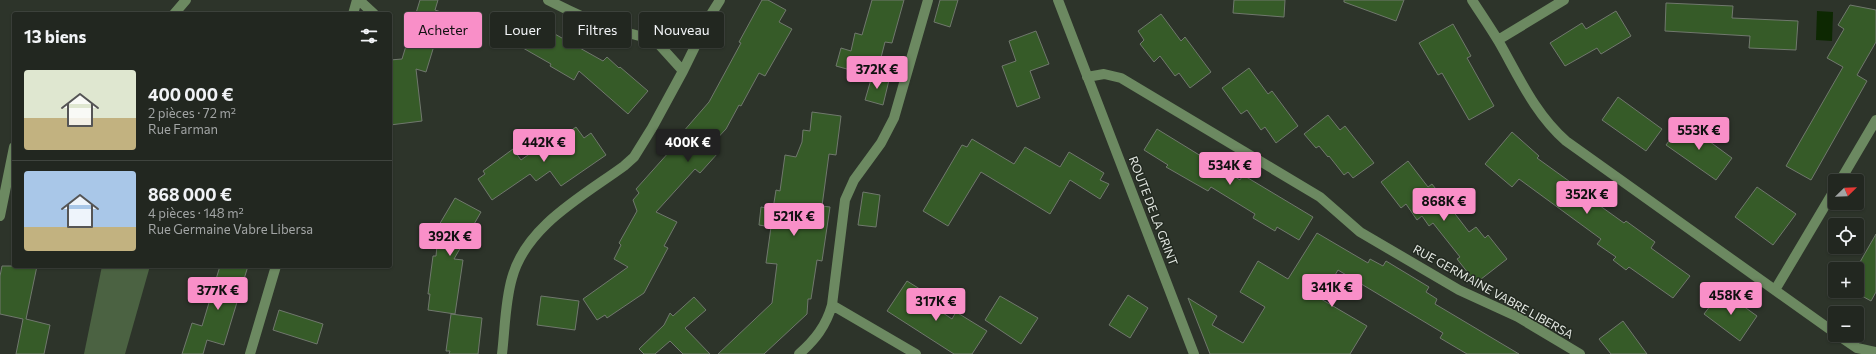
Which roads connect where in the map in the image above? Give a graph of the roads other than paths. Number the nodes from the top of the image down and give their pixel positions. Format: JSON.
{"nodes":[{"id":1,"x":186,"y":0,"type":"edge"},
{"id":2,"x":358,"y":0,"type":"edge"},
{"id":3,"x":548,"y":0,"type":"edge"},
{"id":4,"x":720,"y":0,"type":"edge"},
{"id":5,"x":928,"y":0,"type":"edge"},
{"id":6,"x":1058,"y":0,"type":"edge"},
{"id":7,"x":1472,"y":0,"type":"edge"},
{"id":8,"x":1564,"y":0,"type":"edge"},
{"id":9,"x":176,"y":12,"type":"edge"},
{"id":10,"x":354,"y":12,"type":"edge"},
{"id":11,"x":372,"y":12,"type":"edge"},
{"id":12,"x":712,"y":12,"type":"edge"},
{"id":13,"x":639,"y":36,"type":"edge"},
{"id":14,"x":1498,"y":40,"type":"junction"},
{"id":15,"x":663,"y":48,"type":"edge"},
{"id":16,"x":694,"y":48,"type":"edge"},
{"id":17,"x":683,"y":71,"type":"junction"},
{"id":18,"x":1087,"y":77,"type":"junction"},
{"id":19,"x":1876,"y":120,"type":"edge"},
{"id":20,"x":12,"y":157,"type":"edge"},
{"id":21,"x":1844,"y":174,"type":"edge"},
{"id":22,"x":1828,"y":201,"type":"edge"},
{"id":23,"x":0,"y":216,"type":"edge"},
{"id":24,"x":275,"y":268,"type":"edge"},
{"id":25,"x":1775,"y":290,"type":"junction"},
{"id":26,"x":832,"y":305,"type":"junction"},
{"id":27,"x":1828,"y":328,"type":"edge"},
{"id":28,"x":1848,"y":342,"type":"edge"},
{"id":29,"x":1876,"y":353,"type":"edge"},
{"id":30,"x":250,"y":354,"type":"edge"},
{"id":31,"x":502,"y":354,"type":"edge"},
{"id":32,"x":799,"y":354,"type":"edge"},
{"id":33,"x":916,"y":354,"type":"edge"},
{"id":34,"x":1194,"y":354,"type":"edge"},
{"id":35,"x":1580,"y":354,"type":"edge"}],
"edges":[{"from":1,"to":9,"type":"street"},
{"from":2,"to":10,"type":"street"},
{"from":2,"to":11,"type":"street"},
{"from":3,"to":13,"type":"street"},
{"from":4,"to":12,"type":"street"},
{"from":5,"to":26,"type":"street"},
{"from":6,"to":18,"type":"street","name":"ROUTE DE LA GRINT"},
{"from":7,"to":14,"type":"street"},
{"from":8,"to":14,"type":"street"},
{"from":14,"to":25,"type":"street"},
{"from":15,"to":17,"type":"street"},
{"from":16,"to":17,"type":"street"},
{"from":17,"to":31,"type":"street"},
{"from":18,"to":34,"type":"street","name":"ROUTE DE LA GRINT"},
{"from":18,"to":35,"type":"street","name":"RUE GERMAINE VABRE LIBERSA"},
{"from":19,"to":21,"type":"street"},
{"from":20,"to":23,"type":"street"},
{"from":22,"to":25,"type":"street"},
{"from":24,"to":30,"type":"street"},
{"from":25,"to":27,"type":"street"},
{"from":26,"to":32,"type":"street"},
{"from":26,"to":33,"type":"street"},
{"from":28,"to":29,"type":"street"}]}
